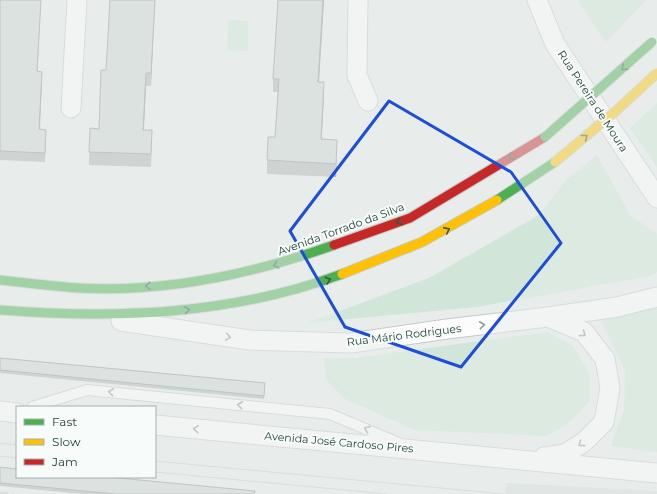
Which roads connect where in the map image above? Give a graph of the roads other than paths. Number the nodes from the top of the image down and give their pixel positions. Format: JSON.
{"nodes":[{"id":1,"x":76,"y":0,"type":"edge"},
{"id":2,"x":358,"y":0,"type":"edge"},
{"id":3,"x":537,"y":0,"type":"edge"},
{"id":4,"x":655,"y":39,"type":"edge"},
{"id":5,"x":657,"y":73,"type":"edge"},
{"id":6,"x":368,"y":101,"type":"dead end"},
{"id":7,"x":71,"y":108,"type":"dead end"},
{"id":8,"x":657,"y":198,"type":"edge"},
{"id":9,"x":0,"y":280,"type":"edge"},
{"id":10,"x":657,"y":297,"type":"edge"},
{"id":11,"x":0,"y":310,"type":"edge"},
{"id":12,"x":78,"y":314,"type":"junction"},
{"id":13,"x":548,"y":317,"type":"junction"},
{"id":14,"x":35,"y":406,"type":"edge"},
{"id":15,"x":156,"y":425,"type":"edge"},
{"id":16,"x":416,"y":450,"type":"junction"},
{"id":17,"x":524,"y":460,"type":"junction"},
{"id":18,"x":657,"y":473,"type":"edge"}],
"edges":[{"from":1,"to":7,"type":"street"},
{"from":2,"to":6,"type":"street"},
{"from":3,"to":8,"type":"street","name":"Rua Pereira de Moura"},
{"from":4,"to":9,"type":"main road","name":"Avenida Torrado da Silva","one_way":true,"bridge":true},
{"from":12,"to":5,"type":"main road","one_way":true,"bridge":true},
{"from":10,"to":13,"type":"street","name":"Rua Mário Rodrigues"},
{"from":11,"to":12,"type":"main road"},
{"from":12,"to":13,"type":"street","name":"Rua Mário Rodrigues","one_way":true},
{"from":13,"to":17,"type":"street","name":"Avenida José Cardoso Pires","one_way":true},
{"from":16,"to":14,"type":"lane","one_way":true},
{"from":16,"to":15,"type":"street","name":"Avenida José Cardoso Pires","one_way":true},
{"from":16,"to":17,"type":"street","name":"Avenida José Cardoso Pires"},
{"from":17,"to":18,"type":"street","name":"Avenida José Cardoso Pires"}]}
